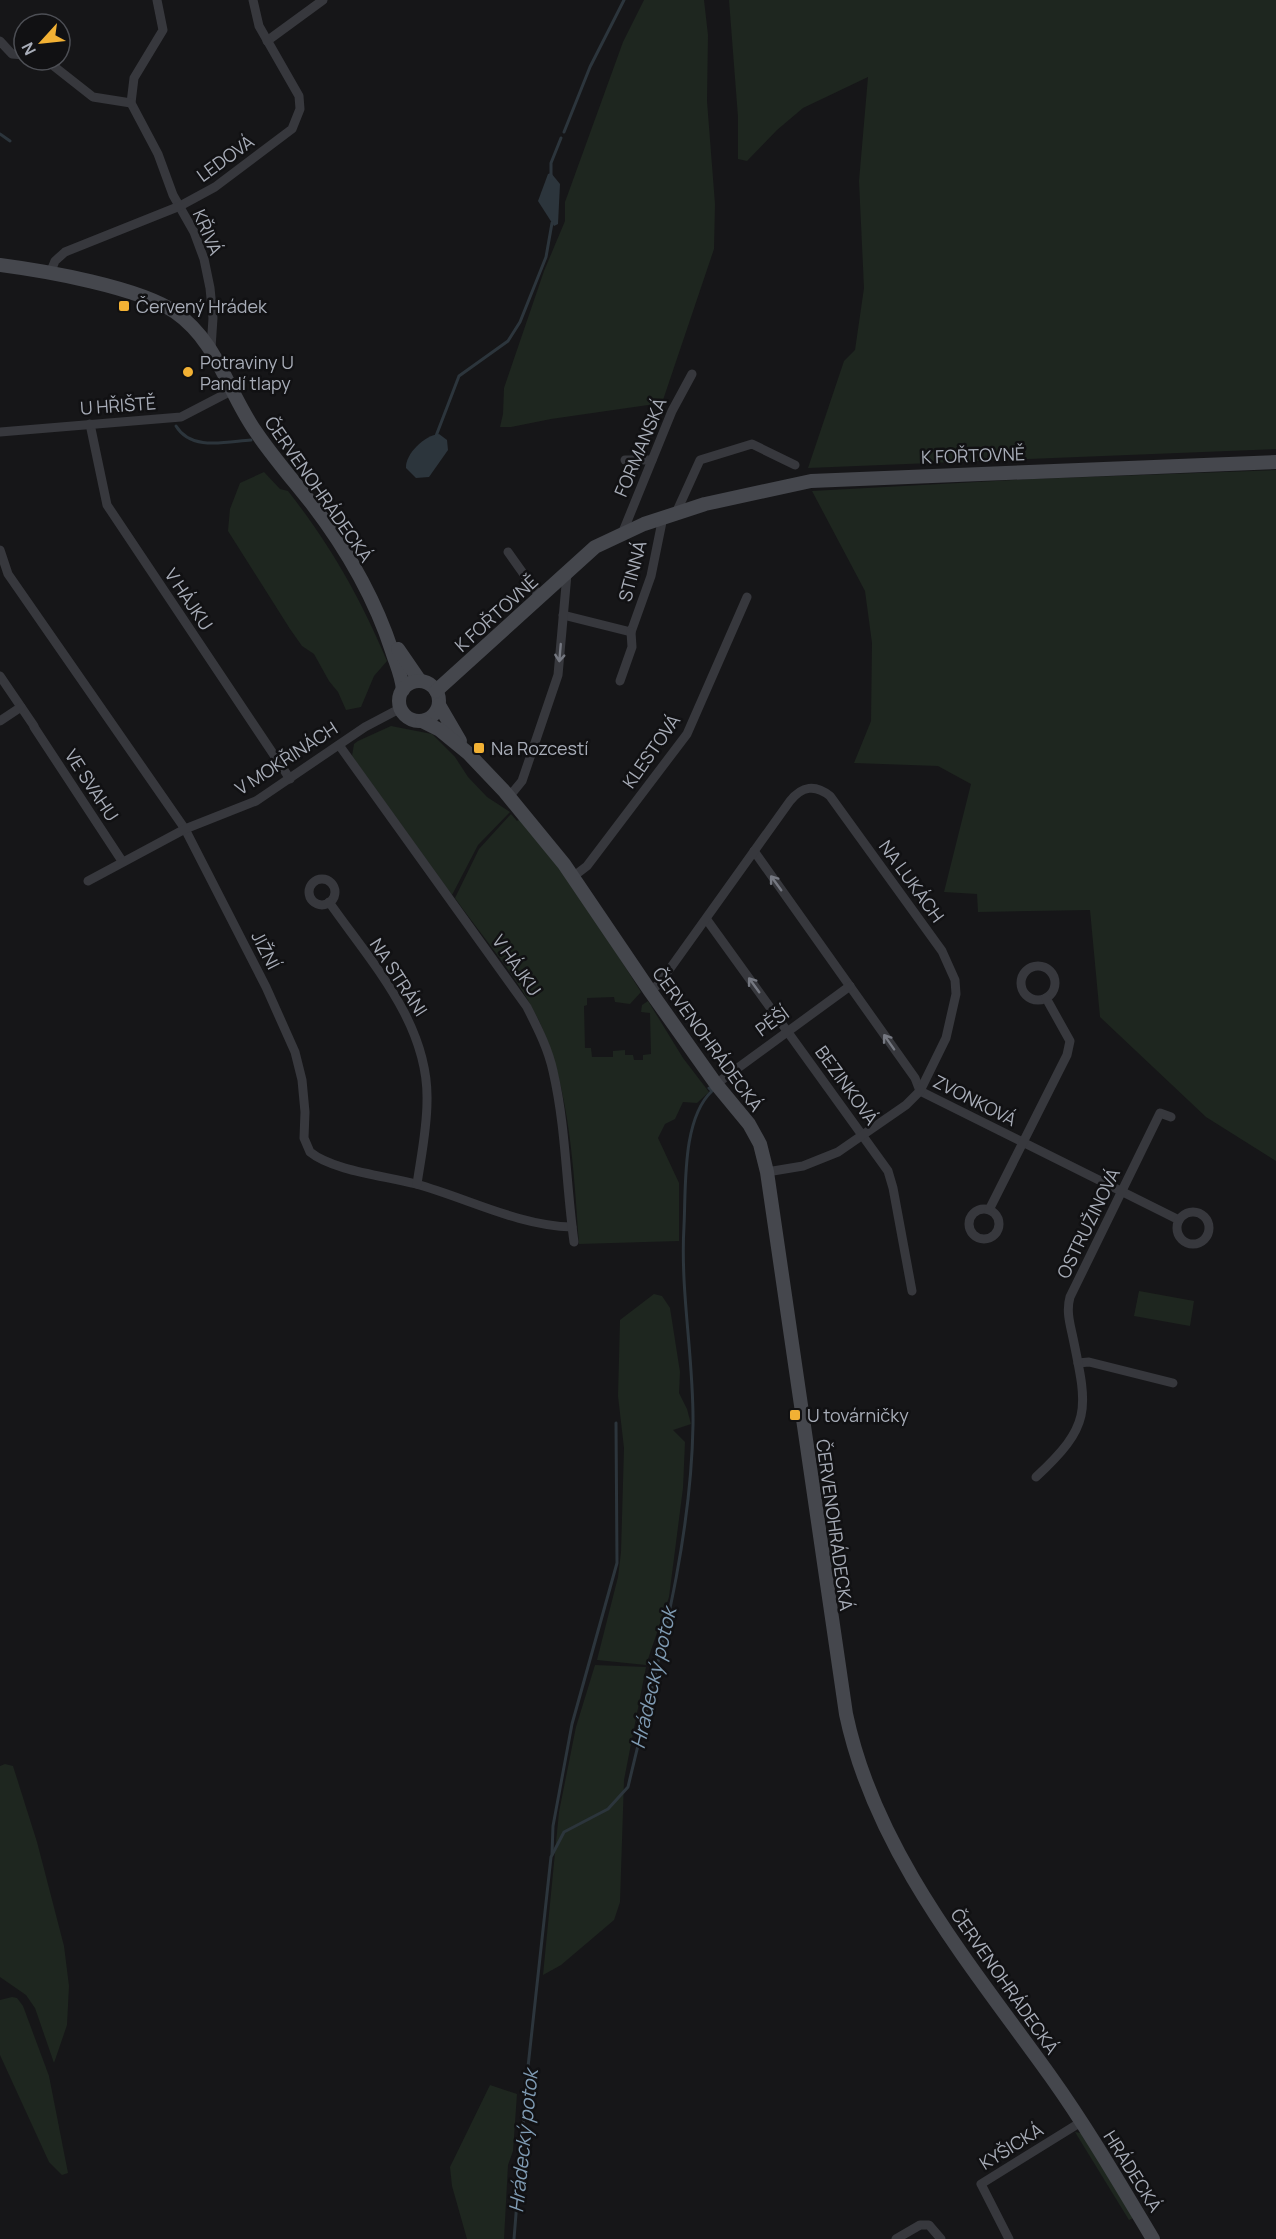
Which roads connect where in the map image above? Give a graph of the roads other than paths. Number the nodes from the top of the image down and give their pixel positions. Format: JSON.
{"nodes":[{"id":1,"x":157,"y":0,"type":"edge"},
{"id":2,"x":253,"y":0,"type":"edge"},
{"id":3,"x":323,"y":0,"type":"edge"},
{"id":4,"x":0,"y":41,"type":"edge"},
{"id":5,"x":267,"y":41,"type":"junction"},
{"id":6,"x":12,"y":54,"type":"edge"},
{"id":7,"x":61,"y":72,"type":"edge"},
{"id":8,"x":130,"y":103,"type":"junction"},
{"id":9,"x":180,"y":206,"type":"junction"},
{"id":10,"x":0,"y":264,"type":"edge"},
{"id":11,"x":50,"y":273,"type":"junction"},
{"id":12,"x":211,"y":348,"type":"junction"},
{"id":13,"x":692,"y":374,"type":"dead end"},
{"id":14,"x":233,"y":390,"type":"junction"},
{"id":15,"x":90,"y":424,"type":"junction"},
{"id":16,"x":0,"y":432,"type":"edge"},
{"id":17,"x":624,"y":460,"type":"dead end"},
{"id":18,"x":652,"y":460,"type":"junction"},
{"id":19,"x":1276,"y":462,"type":"edge"},
{"id":20,"x":795,"y":465,"type":"dead end"},
{"id":21,"x":669,"y":515,"type":"junction"},
{"id":22,"x":622,"y":534,"type":"junction"},
{"id":23,"x":0,"y":550,"type":"edge"},
{"id":24,"x":508,"y":552,"type":"dead end"},
{"id":25,"x":567,"y":574,"type":"junction"},
{"id":26,"x":540,"y":597,"type":"junction"},
{"id":27,"x":747,"y":597,"type":"dead end"},
{"id":28,"x":563,"y":615,"type":"junction"},
{"id":29,"x":631,"y":632,"type":"junction"},
{"id":30,"x":388,"y":636,"type":"junction"},
{"id":31,"x":0,"y":676,"type":"edge"},
{"id":32,"x":420,"y":681,"type":"junction"},
{"id":33,"x":620,"y":681,"type":"dead end"},
{"id":34,"x":403,"y":690,"type":"junction"},
{"id":35,"x":436,"y":691,"type":"junction"},
{"id":36,"x":439,"y":705,"type":"junction"},
{"id":37,"x":21,"y":707,"type":"junction"},
{"id":38,"x":401,"y":708,"type":"junction"},
{"id":39,"x":0,"y":721,"type":"edge"},
{"id":40,"x":422,"y":721,"type":"junction"},
{"id":41,"x":339,"y":745,"type":"junction"},
{"id":42,"x":468,"y":753,"type":"junction"},
{"id":43,"x":290,"y":779,"type":"junction"},
{"id":44,"x":509,"y":797,"type":"junction"},
{"id":45,"x":185,"y":829,"type":"junction"},
{"id":46,"x":754,"y":851,"type":"junction"},
{"id":47,"x":122,"y":861,"type":"junction"},
{"id":48,"x":574,"y":876,"type":"junction"},
{"id":49,"x":88,"y":881,"type":"dead end"},
{"id":50,"x":329,"y":902,"type":"dead end"},
{"id":51,"x":707,"y":920,"type":"junction"},
{"id":52,"x":850,"y":986,"type":"junction"},
{"id":53,"x":650,"y":991,"type":"junction"},
{"id":54,"x":1046,"y":998,"type":"dead end"},
{"id":55,"x":787,"y":1030,"type":"junction"},
{"id":56,"x":716,"y":1084,"type":"junction"},
{"id":57,"x":920,"y":1091,"type":"junction"},
{"id":58,"x":1172,"y":1117,"type":"dead end"},
{"id":59,"x":862,"y":1134,"type":"junction"},
{"id":60,"x":1024,"y":1143,"type":"junction"},
{"id":61,"x":767,"y":1172,"type":"junction"},
{"id":62,"x":417,"y":1184,"type":"junction"},
{"id":63,"x":1120,"y":1192,"type":"junction"},
{"id":64,"x":989,"y":1210,"type":"dead end"},
{"id":65,"x":1179,"y":1220,"type":"dead end"},
{"id":66,"x":572,"y":1227,"type":"junction"},
{"id":67,"x":574,"y":1242,"type":"dead end"},
{"id":68,"x":912,"y":1291,"type":"dead end"},
{"id":69,"x":1078,"y":1363,"type":"junction"},
{"id":70,"x":1173,"y":1383,"type":"dead end"},
{"id":71,"x":1036,"y":1477,"type":"dead end"},
{"id":72,"x":1081,"y":2122,"type":"junction"},
{"id":73,"x":1148,"y":2237,"type":"edge"},
{"id":74,"x":896,"y":2239,"type":"edge"},
{"id":75,"x":941,"y":2239,"type":"edge"},
{"id":76,"x":1009,"y":2239,"type":"edge"}],
"edges":[{"from":1,"to":8,"type":"street"},
{"from":2,"to":5,"type":"street","name":"LEDOVÁ"},
{"from":3,"to":5,"type":"street"},
{"from":4,"to":6,"type":"street"},
{"from":5,"to":9,"type":"street","name":"LEDOVÁ"},
{"from":7,"to":8,"type":"street"},
{"from":8,"to":9,"type":"street","name":"KŘIVÁ"},
{"from":9,"to":11,"type":"street","name":"LEDOVÁ"},
{"from":9,"to":12,"type":"street","name":"KŘIVÁ"},
{"from":10,"to":11,"type":"street","name":"ČERVENOHRÁDECKÁ"},
{"from":11,"to":12,"type":"street","name":"ČERVENOHRÁDECKÁ"},
{"from":12,"to":14,"type":"street","name":"ČERVENOHRÁDECKÁ"},
{"from":13,"to":18,"type":"street","name":"FORMANSKÁ"},
{"from":14,"to":15,"type":"street","name":"U HŘIŠTĚ"},
{"from":14,"to":30,"type":"street","name":"ČERVENOHRÁDECKÁ"},
{"from":15,"to":16,"type":"street","name":"U HŘIŠTĚ"},
{"from":15,"to":43,"type":"street","name":"V HÁJKU"},
{"from":17,"to":18,"type":"street"},
{"from":18,"to":22,"type":"street","name":"FORMANSKÁ"},
{"from":19,"to":21,"type":"street","name":"K FOŘTOVNĚ"},
{"from":20,"to":21,"type":"street"},
{"from":21,"to":22,"type":"street","name":"K FOŘTOVNĚ"},
{"from":21,"to":29,"type":"street","name":"STINNÁ"},
{"from":22,"to":25,"type":"street","name":"K FOŘTOVNĚ"},
{"from":23,"to":45,"type":"street","name":"JIŽNÍ"},
{"from":24,"to":26,"type":"street"},
{"from":25,"to":26,"type":"street","name":"K FOŘTOVNĚ"},
{"from":25,"to":28,"type":"street"},
{"from":26,"to":35,"type":"street","name":"K FOŘTOVNĚ"},
{"from":27,"to":48,"type":"street","name":"KLESTOVÁ"},
{"from":28,"to":29,"type":"street"},
{"from":28,"to":44,"type":"street","one_way":true},
{"from":29,"to":33,"type":"street","name":"STINNÁ"},
{"from":30,"to":32,"type":"street","name":"ČERVENOHRÁDECKÁ"},
{"from":30,"to":34,"type":"street","name":"ČERVENOHRÁDECKÁ"},
{"from":31,"to":37,"type":"street","name":"VE SVAHU"},
{"from":32,"to":34,"type":"street"},
{"from":32,"to":35,"type":"street"},
{"from":34,"to":38,"type":"street"},
{"from":35,"to":36,"type":"street"},
{"from":36,"to":40,"type":"street"},
{"from":36,"to":42,"type":"street","name":"ČERVENOHRÁDECKÁ"},
{"from":37,"to":39,"type":"street"},
{"from":37,"to":47,"type":"street","name":"VE SVAHU"},
{"from":38,"to":40,"type":"street"},
{"from":38,"to":41,"type":"street","name":"V MOKŘINÁCH"},
{"from":40,"to":42,"type":"street","name":"ČERVENOHRÁDECKÁ"},
{"from":41,"to":43,"type":"street","name":"V MOKŘINÁCH"},
{"from":41,"to":66,"type":"street","name":"V HÁJKU"},
{"from":42,"to":44,"type":"street","name":"ČERVENOHRÁDECKÁ"},
{"from":43,"to":45,"type":"street","name":"V MOKŘINÁCH"},
{"from":44,"to":48,"type":"street","name":"ČERVENOHRÁDECKÁ"},
{"from":45,"to":47,"type":"street","name":"V MOKŘINÁCH"},
{"from":45,"to":62,"type":"street","name":"JIŽNÍ"},
{"from":46,"to":51,"type":"street","name":"NA LUKÁCH"},
{"from":52,"to":46,"type":"street","name":"ZVONKOVÁ","one_way":true},
{"from":46,"to":57,"type":"street","name":"NA LUKÁCH"},
{"from":47,"to":49,"type":"street","name":"V MOKŘINÁCH"},
{"from":48,"to":53,"type":"street","name":"ČERVENOHRÁDECKÁ"},
{"from":50,"to":62,"type":"street","name":"NA STRÁNI"},
{"from":51,"to":53,"type":"street","name":"NA LUKÁCH"},
{"from":55,"to":51,"type":"street","name":"BEZINKOVÁ","one_way":true},
{"from":52,"to":55,"type":"street","name":"PĚŠÍ"},
{"from":57,"to":52,"type":"street","name":"ZVONKOVÁ","one_way":true},
{"from":53,"to":56,"type":"street","name":"ČERVENOHRÁDECKÁ"},
{"from":54,"to":60,"type":"street"},
{"from":55,"to":56,"type":"street","name":"PĚŠÍ"},
{"from":55,"to":59,"type":"street","name":"BEZINKOVÁ"},
{"from":56,"to":61,"type":"street","name":"ČERVENOHRÁDECKÁ"},
{"from":57,"to":59,"type":"street","name":"NA LUKÁCH"},
{"from":57,"to":60,"type":"street","name":"ZVONKOVÁ"},
{"from":58,"to":63,"type":"street","name":"OSTRUŽINOVÁ"},
{"from":59,"to":61,"type":"street","name":"NA LUKÁCH"},
{"from":59,"to":68,"type":"street","name":"BEZINKOVÁ"},
{"from":60,"to":63,"type":"street","name":"ZVONKOVÁ"},
{"from":60,"to":64,"type":"street"},
{"from":61,"to":72,"type":"street","name":"ČERVENOHRÁDECKÁ"},
{"from":62,"to":66,"type":"street","name":"JIŽNÍ"},
{"from":63,"to":65,"type":"street","name":"ZVONKOVÁ"},
{"from":63,"to":69,"type":"street","name":"OSTRUŽINOVÁ"},
{"from":66,"to":67,"type":"street","name":"V HÁJKU"},
{"from":69,"to":70,"type":"street"},
{"from":69,"to":71,"type":"street","name":"OSTRUŽINOVÁ"},
{"from":72,"to":73,"type":"street","name":"HRÁDECKÁ"},
{"from":72,"to":76,"type":"street","name":"KYŠICKÁ"},
{"from":74,"to":75,"type":"street"}]}
